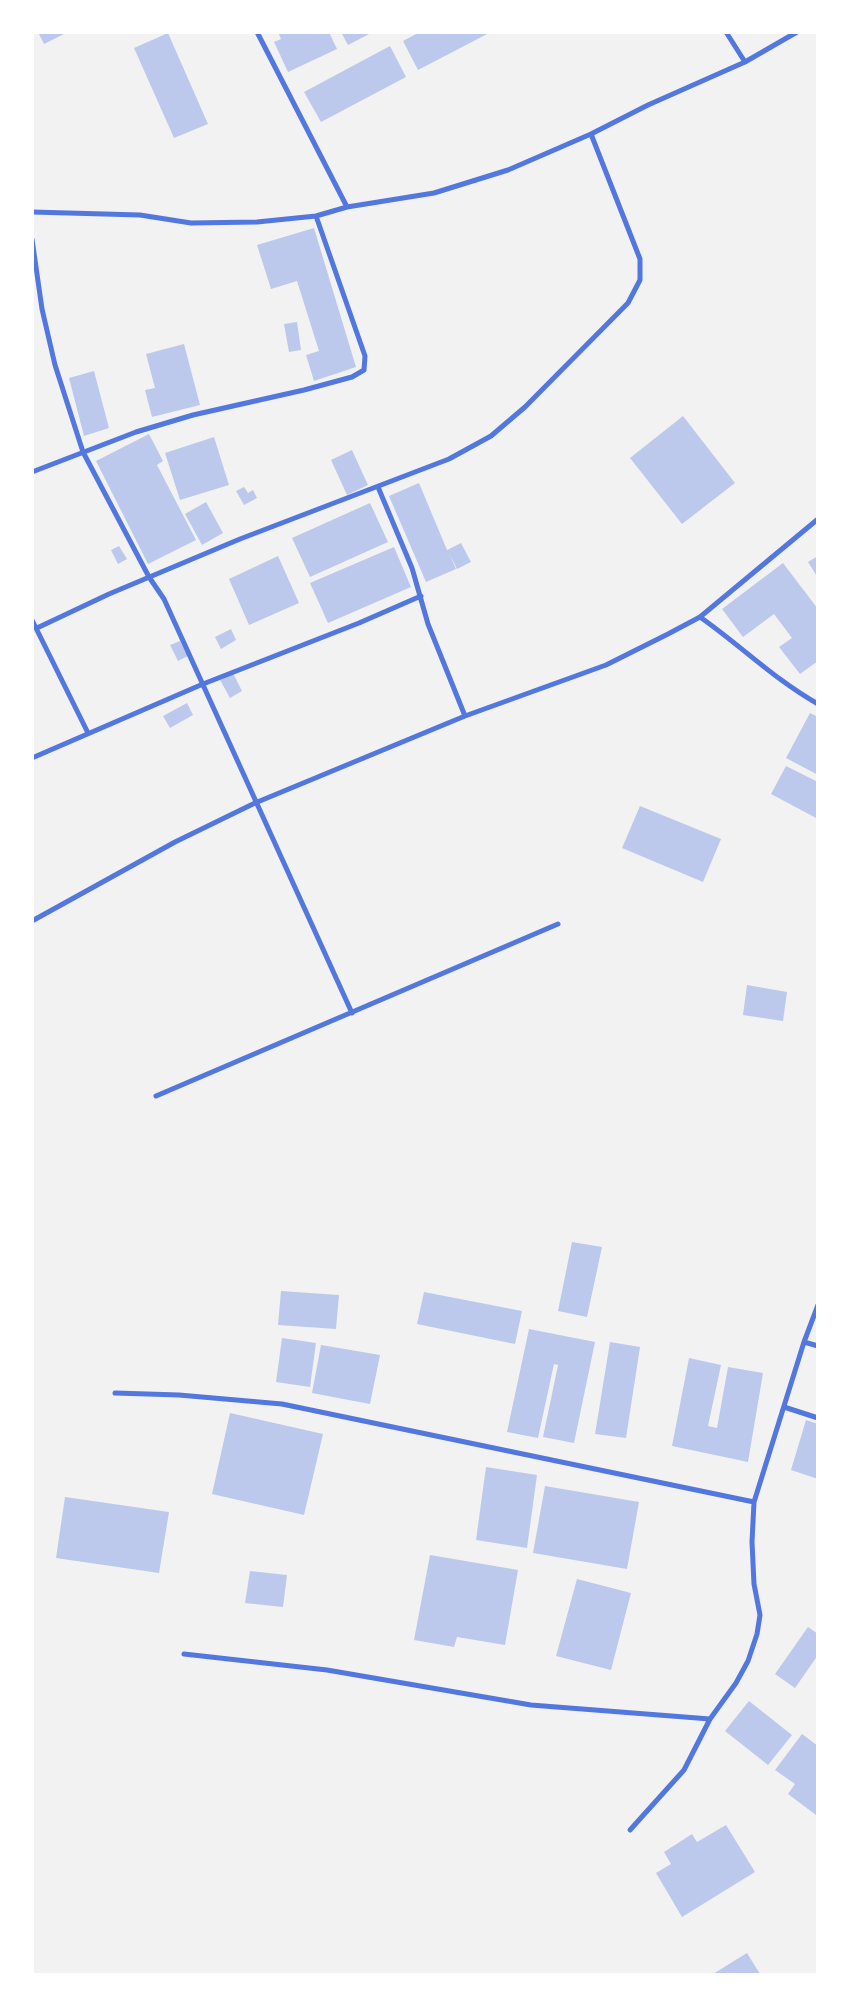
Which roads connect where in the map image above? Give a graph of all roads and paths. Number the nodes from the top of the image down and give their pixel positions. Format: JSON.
{"nodes":[{"id":1,"x":257,"y":32,"type":"edge"},
{"id":2,"x":726,"y":32,"type":"edge"},
{"id":3,"x":797,"y":32,"type":"edge"},
{"id":4,"x":745,"y":62,"type":"junction"},
{"id":5,"x":591,"y":134,"type":"junction"},
{"id":6,"x":347,"y":207,"type":"junction"},
{"id":7,"x":32,"y":212,"type":"edge"},
{"id":8,"x":316,"y":216,"type":"junction"},
{"id":9,"x":32,"y":240,"type":"edge"},
{"id":10,"x":83,"y":452,"type":"junction"},
{"id":11,"x":32,"y":472,"type":"edge"},
{"id":12,"x":378,"y":487,"type":"junction"},
{"id":13,"x":818,"y":518,"type":"edge"},
{"id":14,"x":148,"y":577,"type":"junction"},
{"id":15,"x":421,"y":596,"type":"junction"},
{"id":16,"x":700,"y":617,"type":"junction"},
{"id":17,"x":32,"y":620,"type":"edge"},
{"id":18,"x":36,"y":628,"type":"junction"},
{"id":19,"x":204,"y":684,"type":"junction"},
{"id":20,"x":818,"y":704,"type":"edge"},
{"id":21,"x":465,"y":716,"type":"junction"},
{"id":22,"x":88,"y":733,"type":"junction"},
{"id":23,"x":32,"y":758,"type":"edge"},
{"id":24,"x":255,"y":803,"type":"junction"},
{"id":25,"x":32,"y":921,"type":"edge"},
{"id":26,"x":558,"y":924,"type":"dead end"},
{"id":27,"x":352,"y":1013,"type":"junction"},
{"id":28,"x":156,"y":1096,"type":"dead end"},
{"id":29,"x":818,"y":1305,"type":"edge"},
{"id":30,"x":804,"y":1342,"type":"junction"},
{"id":31,"x":818,"y":1346,"type":"edge"},
{"id":32,"x":115,"y":1393,"type":"dead end"},
{"id":33,"x":784,"y":1407,"type":"junction"},
{"id":34,"x":818,"y":1418,"type":"edge"},
{"id":35,"x":754,"y":1502,"type":"junction"},
{"id":36,"x":184,"y":1654,"type":"dead end"},
{"id":37,"x":710,"y":1719,"type":"junction"},
{"id":38,"x":630,"y":1830,"type":"dead end"}],
"edges":[{"from":1,"to":6,"type":"street"},
{"from":2,"to":4,"type":"street"},
{"from":3,"to":4,"type":"street"},
{"from":4,"to":5,"type":"street"},
{"from":5,"to":6,"type":"street"},
{"from":5,"to":12,"type":"street"},
{"from":6,"to":8,"type":"street"},
{"from":7,"to":8,"type":"street"},
{"from":8,"to":10,"type":"street"},
{"from":9,"to":10,"type":"street"},
{"from":10,"to":11,"type":"street"},
{"from":10,"to":14,"type":"street"},
{"from":12,"to":14,"type":"street"},
{"from":12,"to":15,"type":"street"},
{"from":13,"to":16,"type":"street"},
{"from":14,"to":18,"type":"street"},
{"from":14,"to":19,"type":"street"},
{"from":15,"to":19,"type":"street"},
{"from":15,"to":21,"type":"street"},
{"from":16,"to":20,"type":"street"},
{"from":16,"to":21,"type":"street"},
{"from":17,"to":18,"type":"street"},
{"from":18,"to":22,"type":"street"},
{"from":19,"to":22,"type":"street"},
{"from":19,"to":24,"type":"street"},
{"from":21,"to":24,"type":"street"},
{"from":22,"to":23,"type":"street"},
{"from":24,"to":25,"type":"street"},
{"from":24,"to":27,"type":"street"},
{"from":26,"to":27,"type":"street"},
{"from":27,"to":28,"type":"street"},
{"from":29,"to":30,"type":"street"},
{"from":30,"to":31,"type":"street"},
{"from":30,"to":33,"type":"street"},
{"from":32,"to":35,"type":"street"},
{"from":33,"to":34,"type":"street"},
{"from":33,"to":35,"type":"street"},
{"from":35,"to":37,"type":"street"},
{"from":36,"to":37,"type":"street"},
{"from":37,"to":38,"type":"street"}]}
